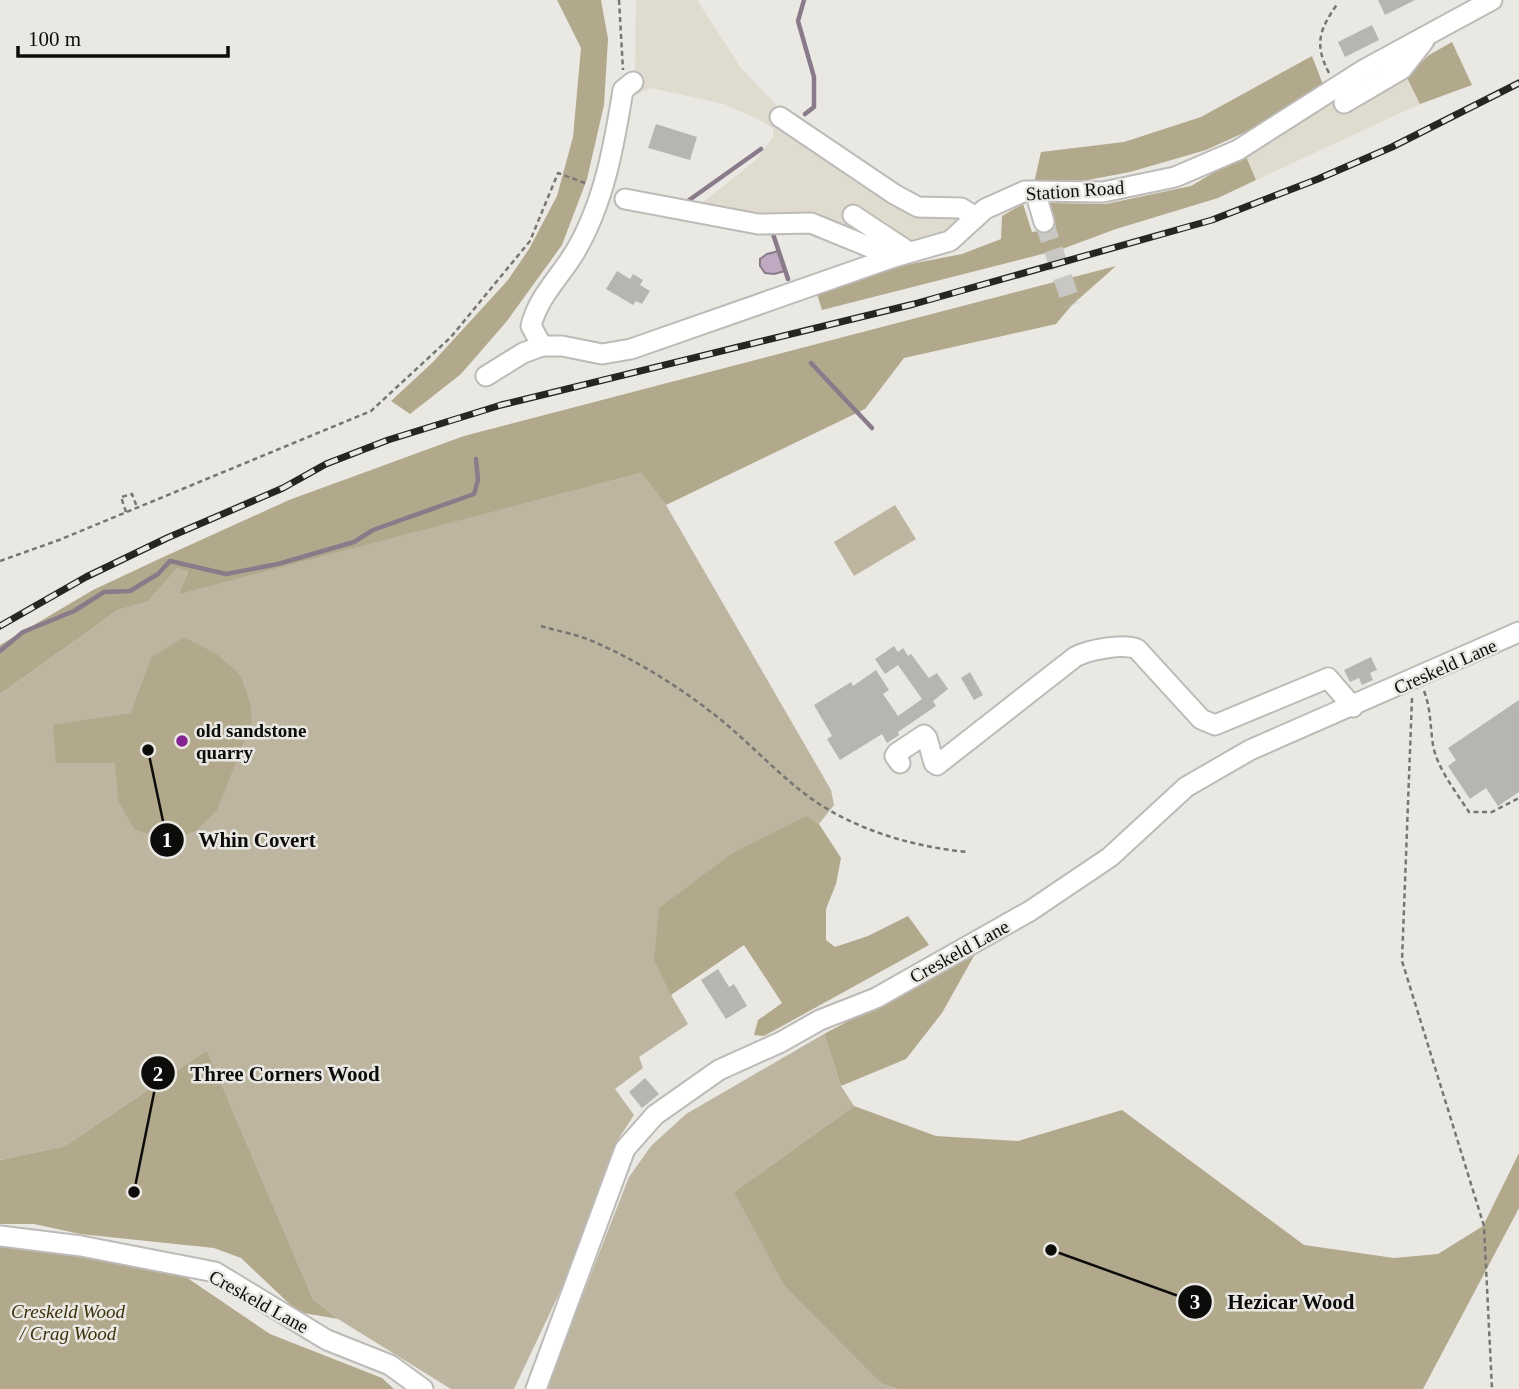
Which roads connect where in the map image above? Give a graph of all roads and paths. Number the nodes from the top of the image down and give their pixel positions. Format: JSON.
{"nodes":[{"id":1,"x":619,"y":0,"type":"edge"},
{"id":2,"x":1492,"y":0,"type":"edge"},
{"id":3,"x":1338,"y":4,"type":"dead end"},
{"id":4,"x":1429,"y":35,"type":"junction"},
{"id":5,"x":628,"y":86,"type":"joint"},
{"id":6,"x":1340,"y":95,"type":"junction"},
{"id":7,"x":780,"y":117,"type":"dead end"},
{"id":8,"x":585,"y":183,"type":"dead end"},
{"id":9,"x":1035,"y":191,"type":"junction"},
{"id":10,"x":625,"y":199,"type":"dead end"},
{"id":11,"x":853,"y":215,"type":"dead end"},
{"id":12,"x":976,"y":217,"type":"junction"},
{"id":13,"x":1044,"y":222,"type":"tunnel mouth"},
{"id":14,"x":901,"y":255,"type":"junction"},
{"id":15,"x":542,"y":346,"type":"junction"},
{"id":16,"x":486,"y":376,"type":"dead end"},
{"id":17,"x":137,"y":507,"type":"junction"},
{"id":18,"x":126,"y":512,"type":"junction"},
{"id":19,"x":0,"y":561,"type":"edge"},
{"id":20,"x":541,"y":626,"type":"dead end"},
{"id":21,"x":1519,"y":632,"type":"edge"},
{"id":22,"x":1416,"y":679,"type":"junction"},
{"id":23,"x":1353,"y":707,"type":"junction"},
{"id":24,"x":900,"y":763,"type":"dead end"},
{"id":25,"x":1519,"y":798,"type":"edge"},
{"id":26,"x":967,"y":852,"type":"dead end"},
{"id":27,"x":0,"y":1236,"type":"edge"},
{"id":28,"x":423,"y":1389,"type":"edge"},
{"id":29,"x":536,"y":1389,"type":"edge"},
{"id":30,"x":1492,"y":1389,"type":"edge"}],
"edges":[{"from":1,"to":5,"type":"path"},
{"from":2,"to":4,"type":"street","name":"Station Road"},
{"from":3,"to":6,"type":"path"},
{"from":4,"to":6,"type":"street","name":"Station Road"},
{"from":4,"to":6,"type":"street"},
{"from":5,"to":15,"type":"street"},
{"from":6,"to":9,"type":"street","name":"Station Road"},
{"from":7,"to":12,"type":"street"},
{"from":8,"to":17,"type":"path"},
{"from":9,"to":12,"type":"street","name":"Station Road"},
{"from":9,"to":13,"type":"street"},
{"from":10,"to":14,"type":"street"},
{"from":11,"to":14,"type":"street"},
{"from":12,"to":14,"type":"street","name":"Station Road"},
{"from":14,"to":15,"type":"street","name":"Station Road"},
{"from":15,"to":16,"type":"street","name":"Station Road"},
{"from":17,"to":18,"type":"path"},
{"from":17,"to":18,"type":"path"},
{"from":18,"to":19,"type":"path"},
{"from":20,"to":26,"type":"path"},
{"from":21,"to":22,"type":"street","name":"Creskeld Lane"},
{"from":22,"to":23,"type":"street","name":"Creskeld Lane"},
{"from":22,"to":25,"type":"path"},
{"from":22,"to":30,"type":"path"},
{"from":23,"to":24,"type":"street"},
{"from":23,"to":29,"type":"street","name":"Creskeld Lane"},
{"from":27,"to":28,"type":"street","name":"Creskeld Lane"}]}
